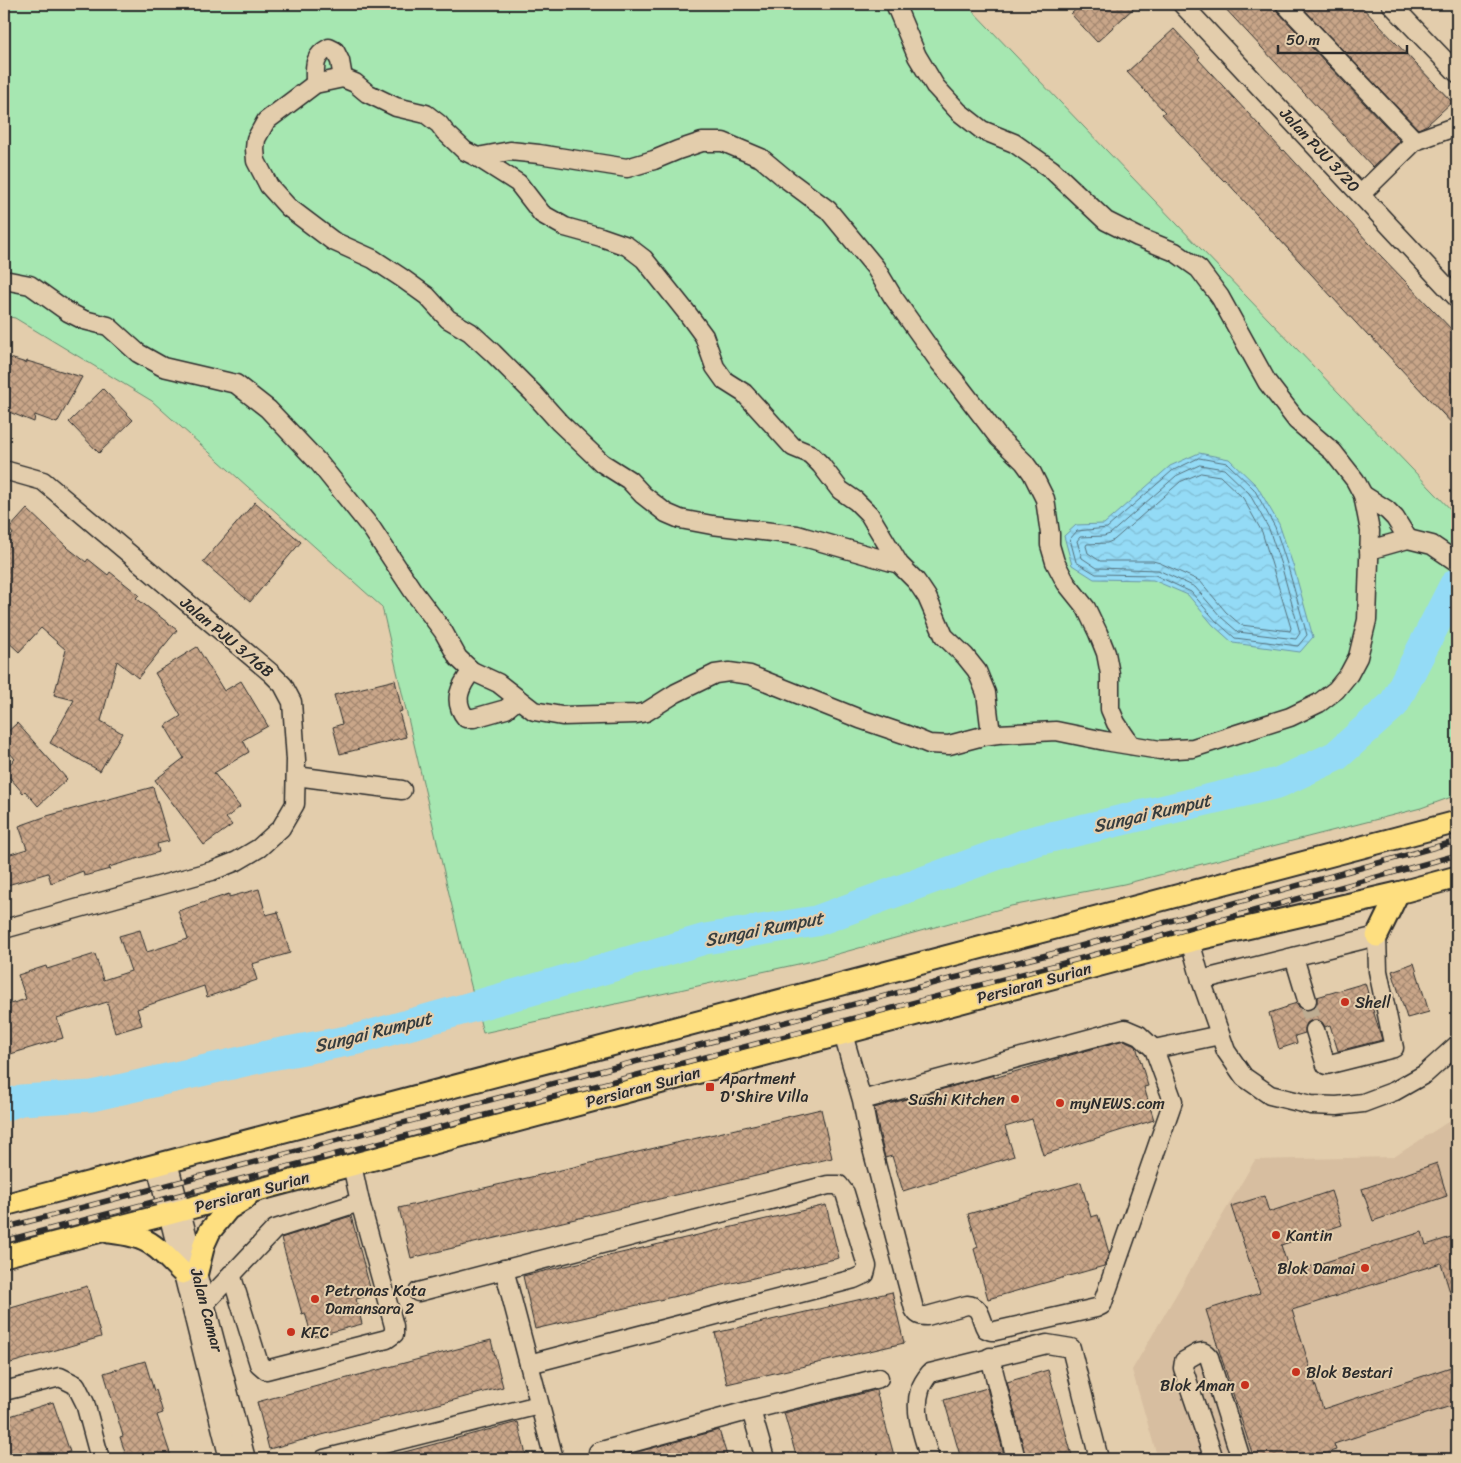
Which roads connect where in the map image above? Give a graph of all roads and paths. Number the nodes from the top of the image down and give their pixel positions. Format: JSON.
{"nodes":[{"id":1,"x":895,"y":4,"type":"edge"},
{"id":2,"x":1182,"y":4,"type":"edge"},
{"id":3,"x":1285,"y":4,"type":"edge"},
{"id":4,"x":1391,"y":4,"type":"edge"},
{"id":5,"x":1457,"y":73,"type":"edge"},
{"id":6,"x":343,"y":78,"type":"junction"},
{"id":7,"x":315,"y":84,"type":"junction"},
{"id":8,"x":1457,"y":126,"type":"edge"},
{"id":9,"x":1414,"y":141,"type":"junction"},
{"id":10,"x":477,"y":157,"type":"junction"},
{"id":11,"x":1361,"y":194,"type":"junction"},
{"id":12,"x":4,"y":280,"type":"edge"},
{"id":13,"x":1457,"y":298,"type":"edge"},
{"id":14,"x":4,"y":470,"type":"edge"},
{"id":15,"x":1363,"y":495,"type":"junction"},
{"id":16,"x":1408,"y":539,"type":"junction"},
{"id":17,"x":1370,"y":550,"type":"junction"},
{"id":18,"x":1457,"y":562,"type":"edge"},
{"id":19,"x":899,"y":564,"type":"junction"},
{"id":20,"x":472,"y":671,"type":"junction"},
{"id":21,"x":518,"y":699,"type":"junction"},
{"id":22,"x":991,"y":734,"type":"junction"},
{"id":23,"x":1131,"y":745,"type":"junction"},
{"id":24,"x":296,"y":776,"type":"junction"},
{"id":25,"x":402,"y":790,"type":"dead end"},
{"id":26,"x":1457,"y":822,"type":"edge"},
{"id":27,"x":1457,"y":877,"type":"edge"},
{"id":28,"x":1398,"y":893,"type":"junction"},
{"id":29,"x":4,"y":929,"type":"edge"},
{"id":30,"x":1377,"y":936,"type":"junction"},
{"id":31,"x":1190,"y":941,"type":"junction"},
{"id":32,"x":1294,"y":957,"type":"junction"},
{"id":33,"x":1202,"y":980,"type":"junction"},
{"id":34,"x":1307,"y":1000,"type":"tunnel mouth"},
{"id":35,"x":1315,"y":1030,"type":"tunnel mouth"},
{"id":36,"x":843,"y":1034,"type":"junction"},
{"id":37,"x":1220,"y":1035,"type":"junction"},
{"id":38,"x":1457,"y":1045,"type":"edge"},
{"id":39,"x":1154,"y":1049,"type":"junction"},
{"id":40,"x":862,"y":1100,"type":"junction"},
{"id":41,"x":289,"y":1130,"type":"junction"},
{"id":42,"x":162,"y":1163,"type":"junction"},
{"id":43,"x":352,"y":1165,"type":"junction"},
{"id":44,"x":259,"y":1190,"type":"junction"},
{"id":45,"x":4,"y":1192,"type":"edge"},
{"id":46,"x":360,"y":1202,"type":"junction"},
{"id":47,"x":4,"y":1205,"type":"edge"},
{"id":48,"x":175,"y":1212,"type":"junction"},
{"id":49,"x":104,"y":1231,"type":"junction"},
{"id":50,"x":4,"y":1256,"type":"edge"},
{"id":51,"x":504,"y":1269,"type":"junction"},
{"id":52,"x":190,"y":1272,"type":"junction"},
{"id":53,"x":231,"y":1274,"type":"junction"},
{"id":54,"x":418,"y":1292,"type":"dead end"},
{"id":55,"x":205,"y":1303,"type":"junction"},
{"id":56,"x":990,"y":1358,"type":"junction"},
{"id":57,"x":529,"y":1364,"type":"junction"},
{"id":58,"x":879,"y":1378,"type":"dead end"},
{"id":59,"x":4,"y":1392,"type":"edge"},
{"id":60,"x":539,"y":1405,"type":"junction"},
{"id":61,"x":751,"y":1410,"type":"junction"},
{"id":62,"x":599,"y":1456,"type":"edge"},
{"id":63,"x":100,"y":1459,"type":"edge"},
{"id":64,"x":229,"y":1459,"type":"edge"},
{"id":65,"x":246,"y":1459,"type":"edge"},
{"id":66,"x":324,"y":1459,"type":"edge"},
{"id":67,"x":554,"y":1459,"type":"edge"},
{"id":68,"x":765,"y":1459,"type":"edge"},
{"id":69,"x":930,"y":1459,"type":"edge"},
{"id":70,"x":1016,"y":1459,"type":"edge"},
{"id":71,"x":1099,"y":1459,"type":"edge"},
{"id":72,"x":1214,"y":1459,"type":"edge"},
{"id":73,"x":1241,"y":1459,"type":"edge"}],
"edges":[{"from":1,"to":15,"type":"street"},
{"from":2,"to":11,"type":"street","name":"Jalan PJU 3/20"},
{"from":3,"to":9,"type":"street"},
{"from":4,"to":5,"type":"street"},
{"from":6,"to":7,"type":"street"},
{"from":6,"to":7,"type":"street"},
{"from":6,"to":10,"type":"street"},
{"from":7,"to":19,"type":"street"},
{"from":8,"to":9,"type":"street"},
{"from":9,"to":11,"type":"street"},
{"from":10,"to":19,"type":"street"},
{"from":10,"to":23,"type":"street"},
{"from":11,"to":13,"type":"street","name":"Jalan PJU 3/20"},
{"from":12,"to":20,"type":"street"},
{"from":14,"to":24,"type":"street","name":"Jalan PJU 3/16B"},
{"from":15,"to":16,"type":"street"},
{"from":15,"to":17,"type":"street"},
{"from":16,"to":17,"type":"street"},
{"from":16,"to":18,"type":"street"},
{"from":17,"to":23,"type":"street"},
{"from":19,"to":22,"type":"street"},
{"from":20,"to":21,"type":"street"},
{"from":20,"to":21,"type":"street"},
{"from":21,"to":22,"type":"street"},
{"from":22,"to":23,"type":"street"},
{"from":24,"to":25,"type":"street"},
{"from":24,"to":29,"type":"street","name":"Jalan PJU 3/16B"},
{"from":26,"to":41,"type":"main road"},
{"from":27,"to":28,"type":"main road","name":"Persiaran Surian"},
{"from":28,"to":30,"type":"main road"},
{"from":28,"to":31,"type":"main road","name":"Persiaran Surian"},
{"from":30,"to":32,"type":"street"},
{"from":30,"to":35,"type":"street"},
{"from":31,"to":33,"type":"street"},
{"from":31,"to":36,"type":"main road","name":"Persiaran Surian"},
{"from":32,"to":33,"type":"street"},
{"from":32,"to":34,"type":"street"},
{"from":33,"to":37,"type":"street"},
{"from":36,"to":40,"type":"street"},
{"from":36,"to":43,"type":"main road","name":"Persiaran Surian"},
{"from":37,"to":38,"type":"street"},
{"from":37,"to":39,"type":"street"},
{"from":39,"to":40,"type":"street"},
{"from":39,"to":40,"type":"street"},
{"from":41,"to":42,"type":"main road"},
{"from":41,"to":45,"type":"main road"},
{"from":42,"to":47,"type":"main road"},
{"from":42,"to":48,"type":"street","name":"Jalan Camar"},
{"from":43,"to":44,"type":"main road","name":"Persiaran Surian"},
{"from":43,"to":46,"type":"street"},
{"from":44,"to":48,"type":"main road","name":"Persiaran Surian"},
{"from":44,"to":52,"type":"main road"},
{"from":46,"to":53,"type":"street"},
{"from":46,"to":53,"type":"street"},
{"from":48,"to":49,"type":"main road","name":"Persiaran Surian"},
{"from":48,"to":52,"type":"street","name":"Jalan Camar"},
{"from":49,"to":50,"type":"main road","name":"Persiaran Surian"},
{"from":49,"to":52,"type":"main road"},
{"from":51,"to":54,"type":"street"},
{"from":51,"to":57,"type":"street"},
{"from":51,"to":57,"type":"street"},
{"from":52,"to":55,"type":"street","name":"Jalan Camar"},
{"from":52,"to":64,"type":"street","name":"Jalan Camar"},
{"from":53,"to":55,"type":"street"},
{"from":55,"to":65,"type":"street","name":"Jalan Camar"},
{"from":56,"to":69,"type":"street"},
{"from":56,"to":70,"type":"street"},
{"from":56,"to":71,"type":"street"},
{"from":57,"to":60,"type":"street"},
{"from":58,"to":61,"type":"street"},
{"from":59,"to":63,"type":"street"},
{"from":60,"to":66,"type":"street"},
{"from":60,"to":67,"type":"street"},
{"from":61,"to":62,"type":"street"},
{"from":61,"to":68,"type":"street"},
{"from":72,"to":73,"type":"street"}]}
